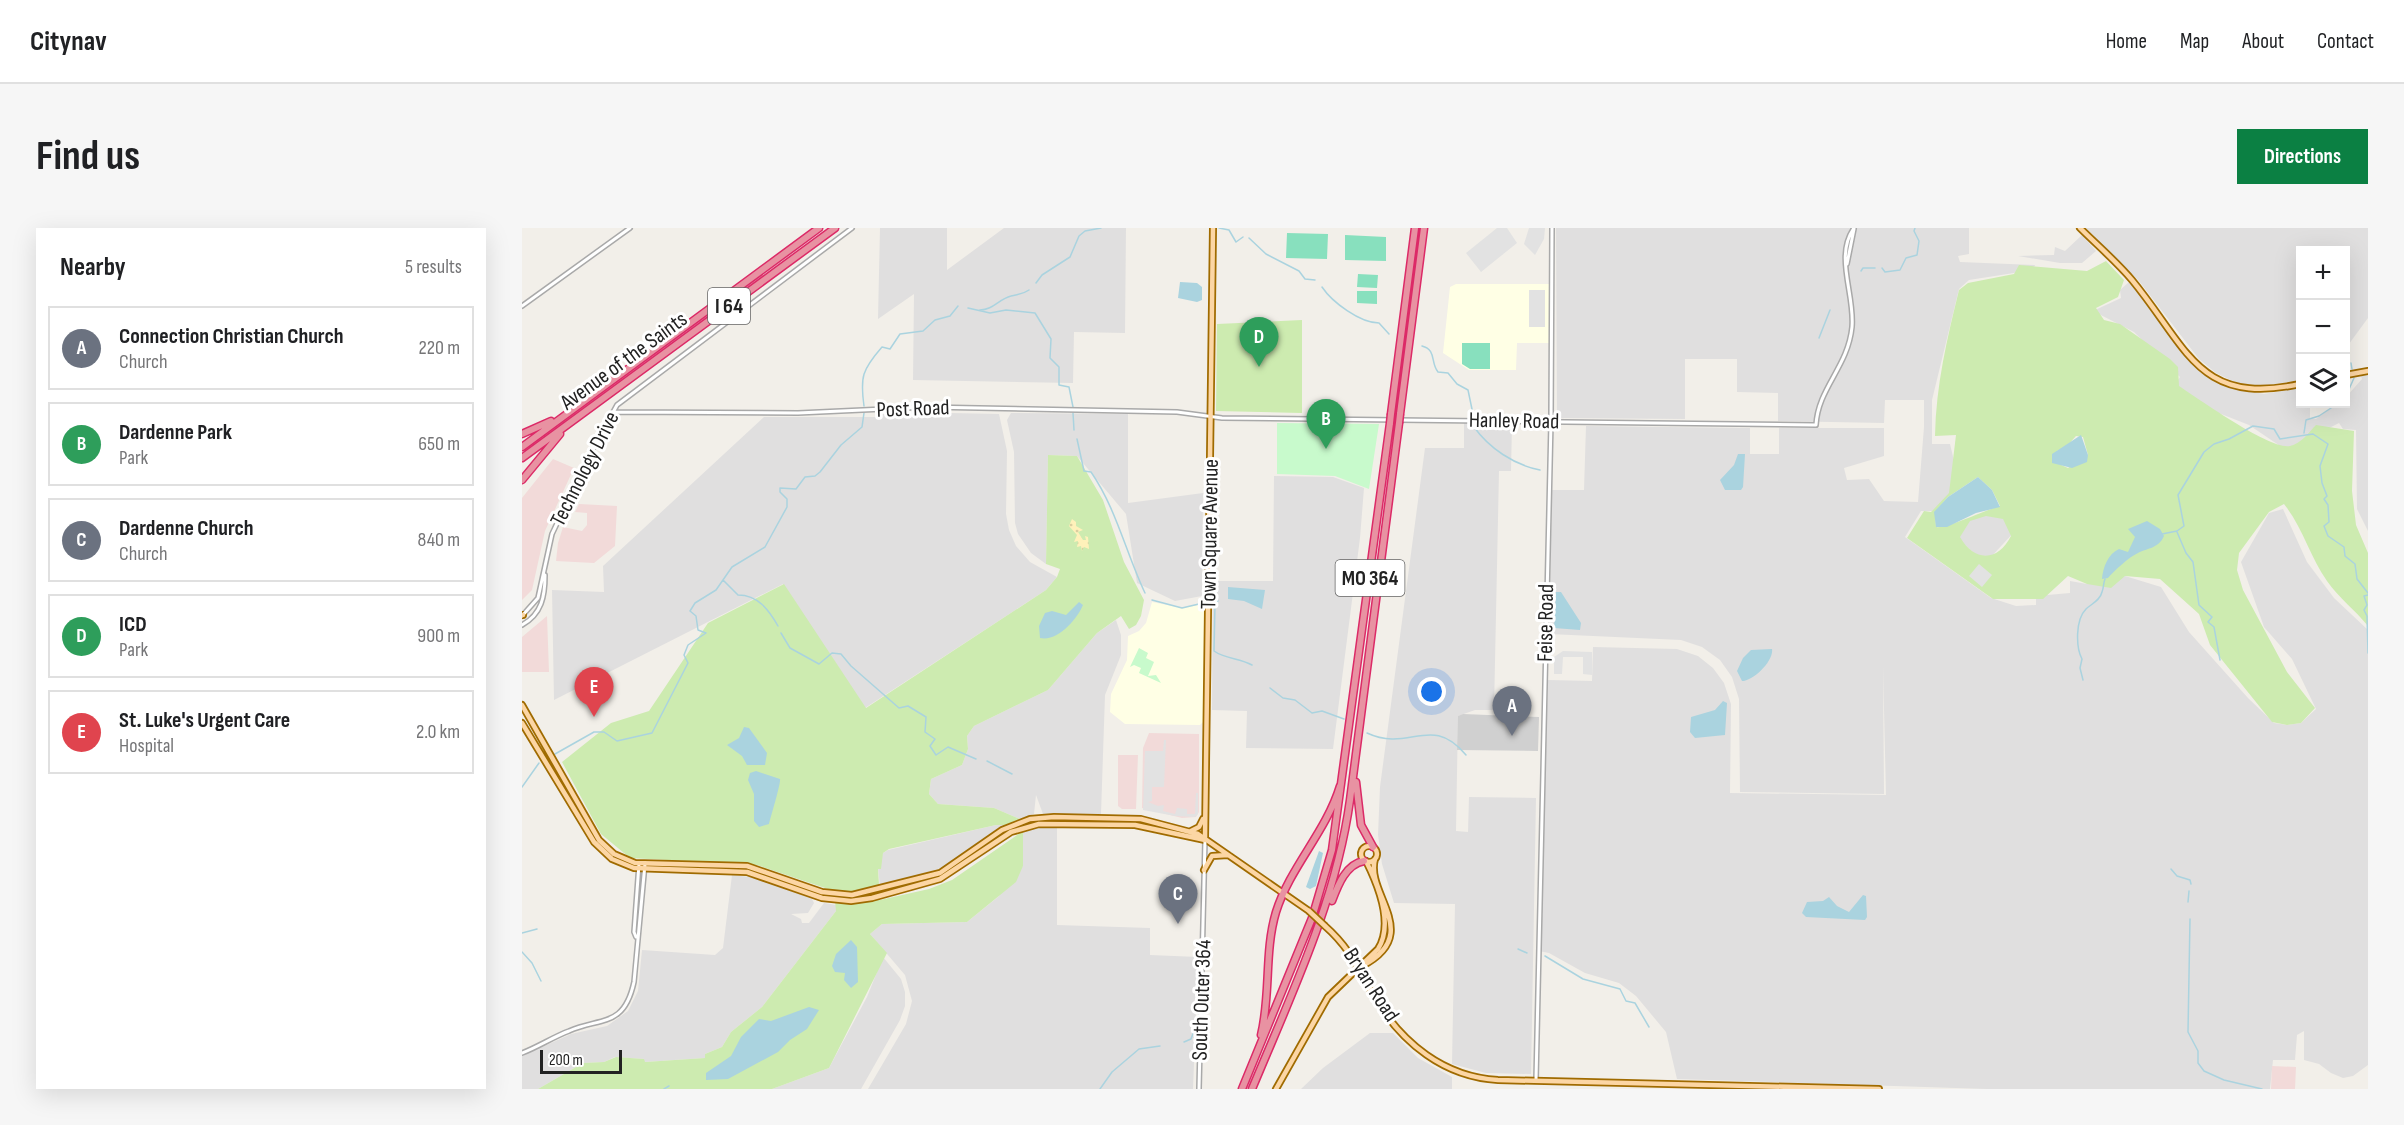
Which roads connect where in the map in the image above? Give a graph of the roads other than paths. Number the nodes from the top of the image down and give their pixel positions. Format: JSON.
{"nodes":[{"id":1,"x":630,"y":228,"type":"edge"},
{"id":2,"x":819,"y":228,"type":"edge"},
{"id":3,"x":835,"y":228,"type":"edge"},
{"id":4,"x":852,"y":228,"type":"edge"},
{"id":5,"x":1213,"y":228,"type":"edge"},
{"id":6,"x":1415,"y":228,"type":"edge"},
{"id":7,"x":1424,"y":228,"type":"edge"},
{"id":8,"x":1552,"y":228,"type":"edge"},
{"id":9,"x":2080,"y":228,"type":"edge"},
{"id":10,"x":1847,"y":266,"type":"junction"},
{"id":11,"x":522,"y":306,"type":"edge"},
{"id":12,"x":2368,"y":371,"type":"edge"},
{"id":13,"x":2350,"y":374,"type":"edge"},
{"id":14,"x":2296,"y":385,"type":"edge"},
{"id":15,"x":592,"y":395,"type":"junction"},
{"id":16,"x":596,"y":404,"type":"junction"},
{"id":17,"x":613,"y":412,"type":"junction"},
{"id":18,"x":1212,"y":418,"type":"junction"},
{"id":19,"x":1551,"y":422,"type":"junction"},
{"id":20,"x":522,"y":434,"type":"edge"},
{"id":21,"x":522,"y":447,"type":"edge"},
{"id":22,"x":522,"y":458,"type":"edge"},
{"id":23,"x":522,"y":480,"type":"edge"},
{"id":24,"x":544,"y":573,"type":"junction"},
{"id":25,"x":522,"y":615,"type":"edge"},
{"id":26,"x":522,"y":625,"type":"edge"},
{"id":27,"x":522,"y":705,"type":"edge"},
{"id":28,"x":522,"y":723,"type":"edge"},
{"id":29,"x":1355,"y":760,"type":"junction"},
{"id":30,"x":1345,"y":768,"type":"junction"},
{"id":31,"x":1205,"y":813,"type":"junction"},
{"id":32,"x":1191,"y":831,"type":"junction"},
{"id":33,"x":1205,"y":840,"type":"junction"},
{"id":34,"x":1373,"y":847,"type":"junction"},
{"id":35,"x":1231,"y":855,"type":"junction"},
{"id":36,"x":1375,"y":859,"type":"junction"},
{"id":37,"x":1365,"y":861,"type":"junction"},
{"id":38,"x":642,"y":867,"type":"junction"},
{"id":39,"x":1204,"y":870,"type":"junction"},
{"id":40,"x":1284,"y":892,"type":"junction"},
{"id":41,"x":1315,"y":936,"type":"junction"},
{"id":42,"x":1360,"y":967,"type":"junction"},
{"id":43,"x":522,"y":1053,"type":"edge"},
{"id":44,"x":1254,"y":1059,"type":"junction"},
{"id":45,"x":1536,"y":1080,"type":"junction"},
{"id":46,"x":1536,"y":1088,"type":"edge"},
{"id":47,"x":1199,"y":1089,"type":"edge"},
{"id":48,"x":1242,"y":1089,"type":"edge"},
{"id":49,"x":1252,"y":1089,"type":"edge"},
{"id":50,"x":1276,"y":1089,"type":"edge"},
{"id":51,"x":1879,"y":1089,"type":"edge"}],
"edges":[{"from":1,"to":11,"type":"street"},
{"from":2,"to":15,"type":"highway","name":"Avenue of the Saints","number":"I 64"},
{"from":3,"to":16,"type":"highway","name":"Avenue of the Saints","number":"I 64"},
{"from":4,"to":17,"type":"street","name":"Technology Drive"},
{"from":5,"to":18,"type":"main road","name":"Town Square Avenue"},
{"from":6,"to":30,"type":"highway","number":"MO 364","bridge":true},
{"from":7,"to":29,"type":"highway","number":"MO 364","bridge":true},
{"from":8,"to":19,"type":"street","name":"Feise Road"},
{"from":9,"to":14,"type":"main road"},
{"from":10,"to":10,"type":"street"},
{"from":10,"to":19,"type":"street","name":"Hanley Road"},
{"from":12,"to":13,"type":"main road"},
{"from":15,"to":20,"type":"highway"},
{"from":15,"to":21,"type":"highway","name":"Avenue of the Saints","number":"I 64"},
{"from":16,"to":22,"type":"highway","name":"Avenue of the Saints","number":"I 64"},
{"from":16,"to":23,"type":"highway"},
{"from":17,"to":18,"type":"street","name":"Post Road"},
{"from":17,"to":24,"type":"street","name":"Technology Drive"},
{"from":18,"to":19,"type":"street","name":"Hanley Road"},
{"from":18,"to":31,"type":"main road","name":"Town Square Avenue"},
{"from":19,"to":45,"type":"street","name":"Feise Road"},
{"from":24,"to":25,"type":"street","name":"Technology Drive"},
{"from":24,"to":26,"type":"street","name":"Technology Drive"},
{"from":27,"to":38,"type":"main road"},
{"from":28,"to":38,"type":"main road"},
{"from":29,"to":34,"type":"highway"},
{"from":29,"to":41,"type":"highway","number":"MO 364"},
{"from":30,"to":40,"type":"highway"},
{"from":30,"to":44,"type":"highway","number":"MO 364"},
{"from":31,"to":32,"type":"main road"},
{"from":31,"to":33,"type":"main road","name":"Town Square Avenue"},
{"from":32,"to":33,"type":"main road","name":"Bryan Road"},
{"from":32,"to":38,"type":"main road"},
{"from":33,"to":35,"type":"main road","name":"Bryan Road"},
{"from":33,"to":38,"type":"main road"},
{"from":33,"to":39,"type":"street","name":"South Outer 364"},
{"from":34,"to":36,"type":"main road"},
{"from":34,"to":37,"type":"main road"},
{"from":35,"to":39,"type":"main road"},
{"from":35,"to":40,"type":"main road","name":"Bryan Road"},
{"from":36,"to":37,"type":"main road"},
{"from":36,"to":42,"type":"main road"},
{"from":37,"to":41,"type":"highway"},
{"from":37,"to":42,"type":"main road"},
{"from":38,"to":43,"type":"street"},
{"from":39,"to":47,"type":"street","name":"South Outer 364"},
{"from":40,"to":42,"type":"main road","name":"Bryan Road","bridge":true},
{"from":40,"to":44,"type":"highway"},
{"from":41,"to":49,"type":"highway","number":"MO 364"},
{"from":42,"to":45,"type":"main road","name":"Bryan Road"},
{"from":42,"to":50,"type":"main road"},
{"from":44,"to":48,"type":"highway","number":"MO 364"},
{"from":45,"to":46,"type":"main road","name":"Feise Road"},
{"from":45,"to":51,"type":"main road","name":"Bryan Road"}]}
